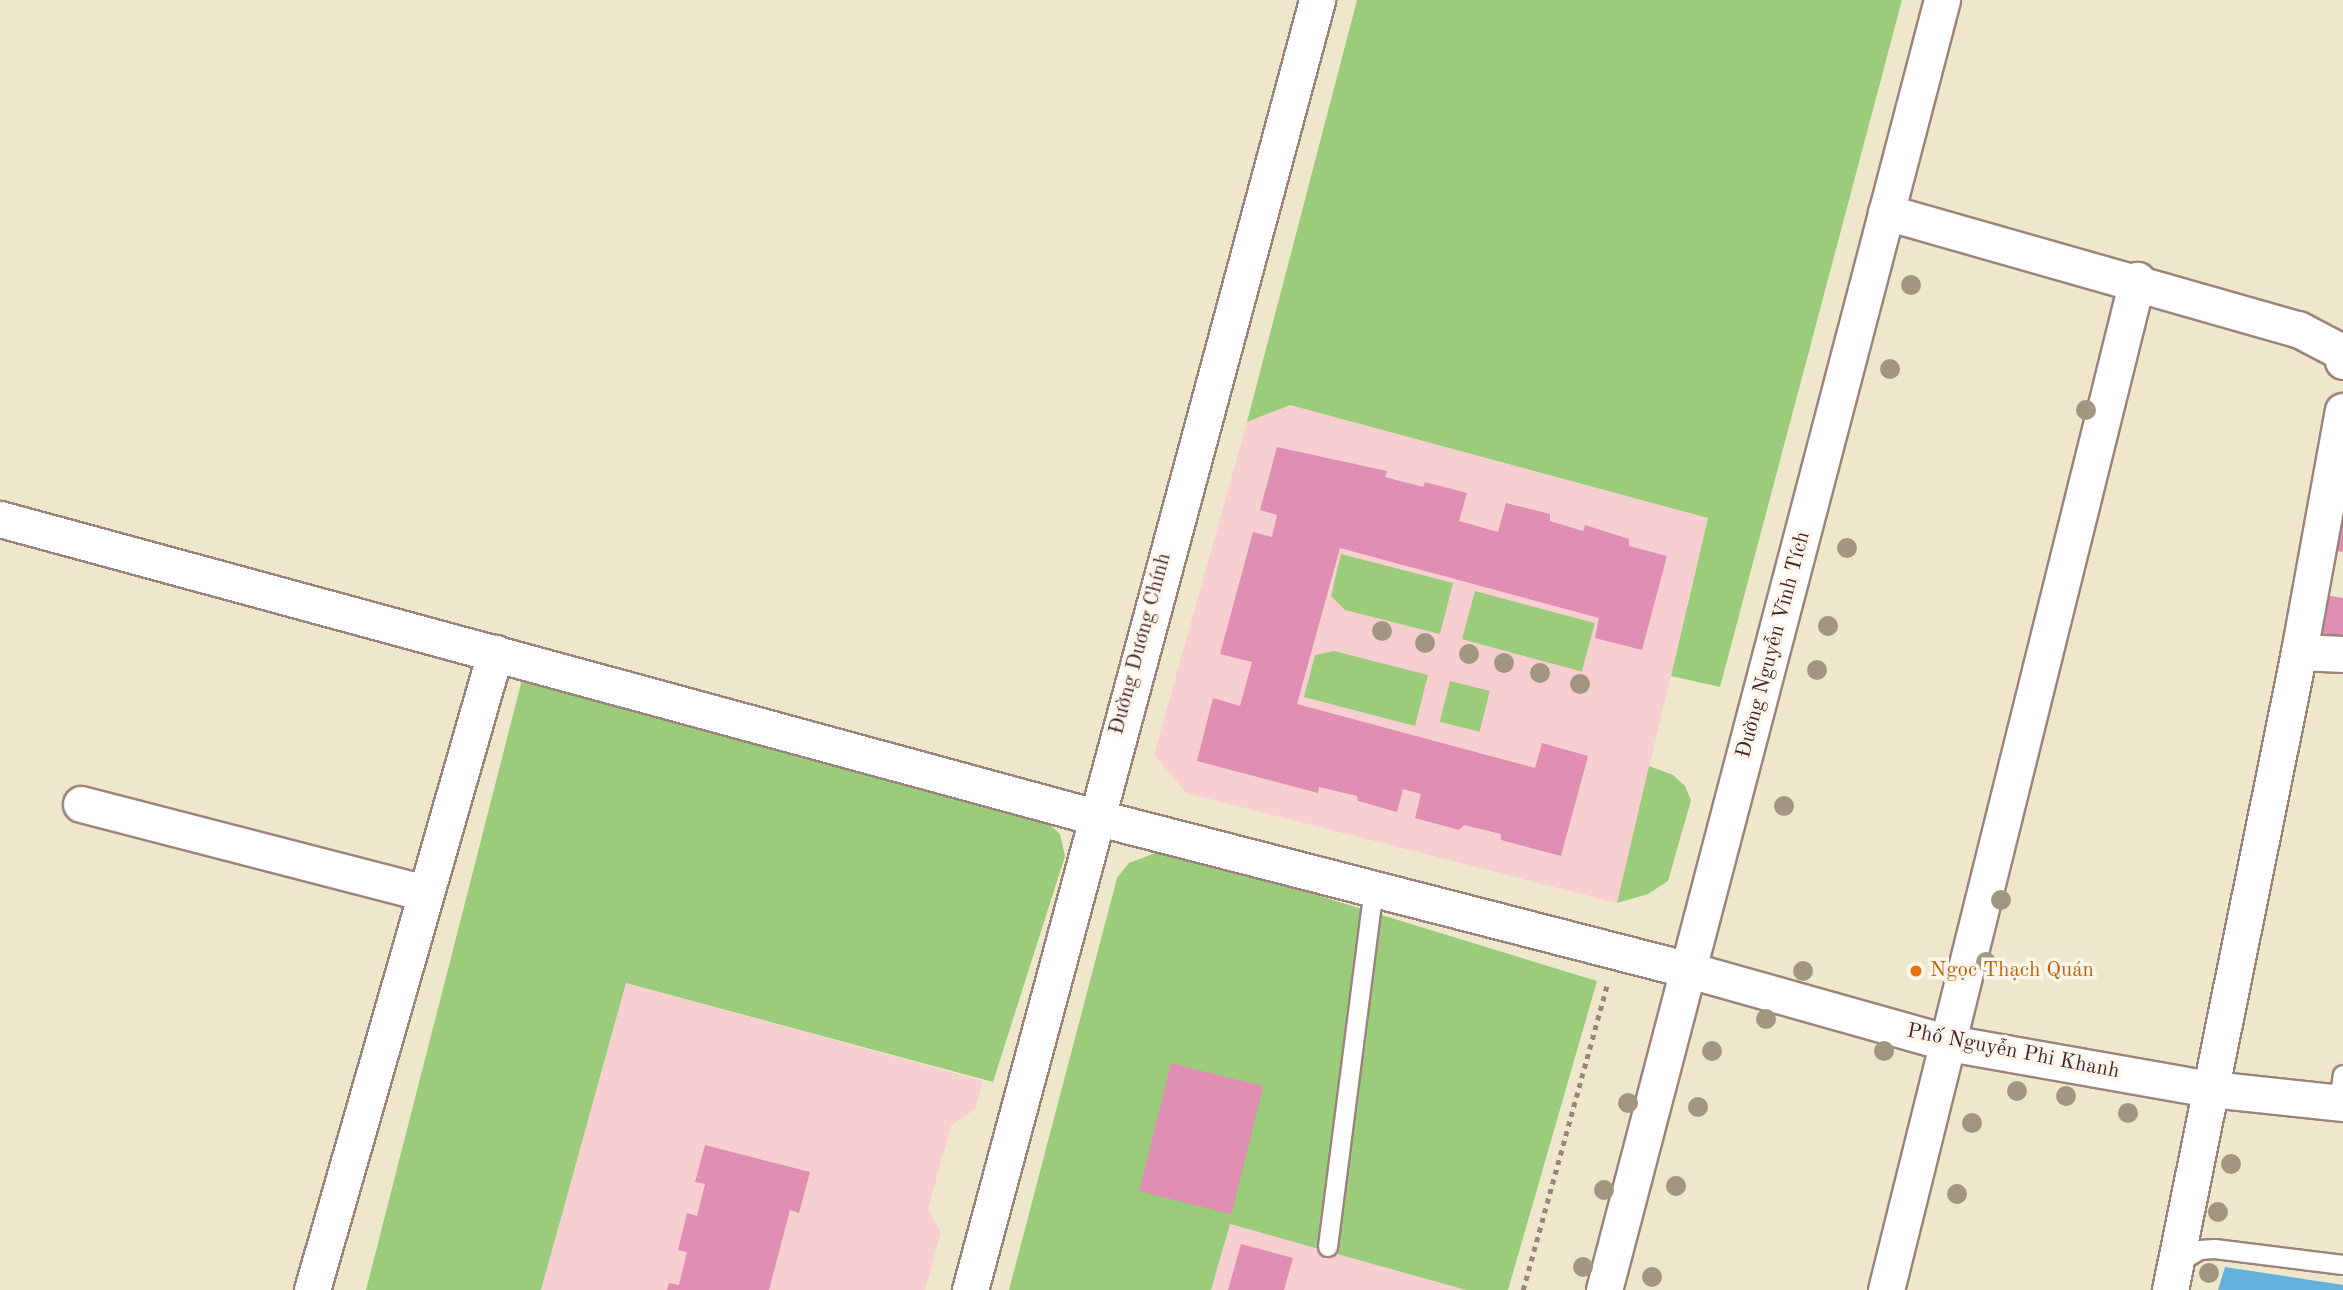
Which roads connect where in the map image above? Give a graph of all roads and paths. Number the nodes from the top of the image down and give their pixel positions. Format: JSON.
{"nodes":[{"id":1,"x":1317,"y":0,"type":"edge"},
{"id":2,"x":1942,"y":0,"type":"edge"},
{"id":3,"x":1886,"y":212,"type":"junction"},
{"id":4,"x":2137,"y":280,"type":"junction"},
{"id":5,"x":2343,"y":355,"type":"edge"},
{"id":6,"x":2343,"y":411,"type":"edge"},
{"id":7,"x":0,"y":519,"type":"edge"},
{"id":8,"x":2299,"y":652,"type":"junction"},
{"id":9,"x":495,"y":653,"type":"junction"},
{"id":10,"x":2343,"y":654,"type":"edge"},
{"id":11,"x":81,"y":804,"type":"dead end"},
{"id":12,"x":1095,"y":817,"type":"junction"},
{"id":13,"x":1374,"y":886,"type":"junction"},
{"id":14,"x":426,"y":892,"type":"junction"},
{"id":15,"x":1617,"y":950,"type":"junction"},
{"id":16,"x":1689,"y":970,"type":"junction"},
{"id":17,"x":1948,"y":1043,"type":"junction"},
{"id":18,"x":2211,"y":1089,"type":"junction"},
{"id":19,"x":2342,"y":1093,"type":"edge"},
{"id":20,"x":1328,"y":1247,"type":"dead end"},
{"id":21,"x":2343,"y":1265,"type":"edge"},
{"id":22,"x":2173,"y":1278,"type":"edge"},
{"id":23,"x":312,"y":1290,"type":"edge"},
{"id":24,"x":970,"y":1290,"type":"edge"},
{"id":25,"x":1523,"y":1290,"type":"edge"},
{"id":26,"x":1604,"y":1290,"type":"edge"},
{"id":27,"x":1886,"y":1290,"type":"edge"}],
"edges":[{"from":1,"to":12,"type":"street","name":"Đường Dương Chính"},
{"from":2,"to":3,"type":"street","name":"Đường Nguyễn Vĩnh Tích"},
{"from":3,"to":4,"type":"street"},
{"from":3,"to":16,"type":"street","name":"Đường Nguyễn Vĩnh Tích"},
{"from":4,"to":5,"type":"street"},
{"from":4,"to":17,"type":"street"},
{"from":6,"to":8,"type":"street"},
{"from":7,"to":9,"type":"street","name":"Phố Nguyễn Phi Khanh"},
{"from":8,"to":10,"type":"street"},
{"from":8,"to":18,"type":"street"},
{"from":9,"to":12,"type":"street","name":"Phố Nguyễn Phi Khanh"},
{"from":9,"to":14,"type":"street"},
{"from":11,"to":14,"type":"street"},
{"from":12,"to":13,"type":"street","name":"Phố Nguyễn Phi Khanh"},
{"from":12,"to":24,"type":"street","name":"Đường Dương Chính"},
{"from":13,"to":15,"type":"street","name":"Phố Nguyễn Phi Khanh"},
{"from":13,"to":20,"type":"lane"},
{"from":14,"to":23,"type":"street"},
{"from":15,"to":16,"type":"street","name":"Phố Nguyễn Phi Khanh"},
{"from":15,"to":25,"type":"path"},
{"from":16,"to":17,"type":"street","name":"Phố Nguyễn Phi Khanh"},
{"from":16,"to":26,"type":"street","name":"Đường Nguyễn Vĩnh Tích"},
{"from":17,"to":18,"type":"street","name":"Phố Nguyễn Phi Khanh"},
{"from":17,"to":27,"type":"street"},
{"from":18,"to":19,"type":"street","name":"Phố Nguyễn Phi Khanh"},
{"from":18,"to":22,"type":"street"},
{"from":21,"to":22,"type":"lane"}]}
